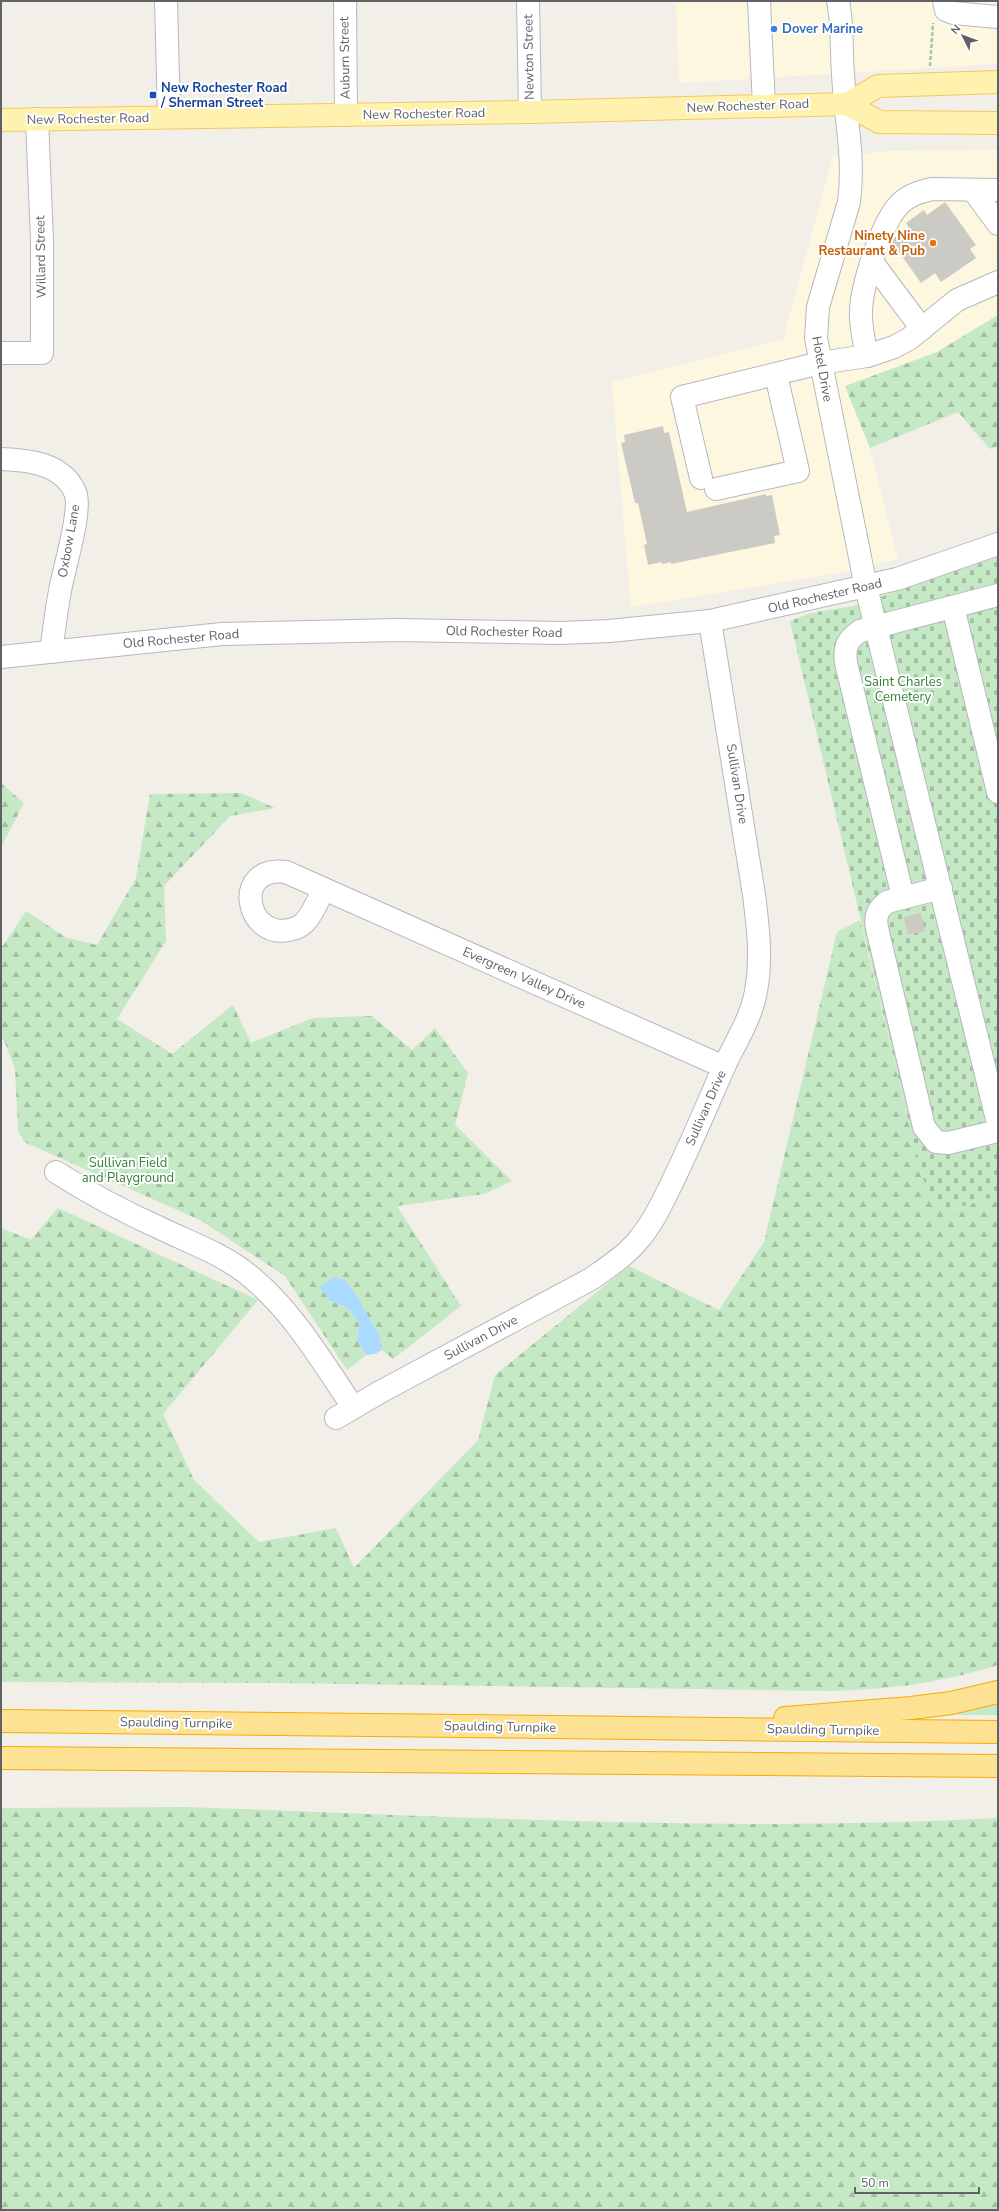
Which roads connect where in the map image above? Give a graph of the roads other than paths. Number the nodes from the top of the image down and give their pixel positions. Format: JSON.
{"nodes":[{"id":1,"x":166,"y":1,"type":"edge"},
{"id":2,"x":345,"y":1,"type":"edge"},
{"id":3,"x":528,"y":1,"type":"edge"},
{"id":4,"x":759,"y":1,"type":"edge"},
{"id":5,"x":838,"y":1,"type":"edge"},
{"id":6,"x":938,"y":10,"type":"edge"},
{"id":7,"x":990,"y":11,"type":"edge"},
{"id":8,"x":998,"y":82,"type":"edge"},
{"id":9,"x":847,"y":104,"type":"junction"},
{"id":10,"x":764,"y":106,"type":"junction"},
{"id":11,"x":530,"y":112,"type":"junction"},
{"id":12,"x":346,"y":115,"type":"junction"},
{"id":13,"x":169,"y":117,"type":"junction"},
{"id":14,"x":37,"y":119,"type":"junction"},
{"id":15,"x":1,"y":120,"type":"edge"},
{"id":16,"x":998,"y":123,"type":"edge"},
{"id":17,"x":973,"y":190,"type":"junction"},
{"id":18,"x":998,"y":190,"type":"edge"},
{"id":19,"x":998,"y":224,"type":"edge"},
{"id":20,"x":872,"y":262,"type":"junction"},
{"id":21,"x":998,"y":282,"type":"edge"},
{"id":22,"x":922,"y":329,"type":"junction"},
{"id":23,"x":1,"y":353,"type":"edge"},
{"id":24,"x":867,"y":356,"type":"junction"},
{"id":25,"x":820,"y":363,"type":"junction"},
{"id":26,"x":776,"y":375,"type":"junction"},
{"id":27,"x":1,"y":460,"type":"edge"},
{"id":28,"x":998,"y":544,"type":"edge"},
{"id":29,"x":866,"y":587,"type":"junction"},
{"id":30,"x":998,"y":595,"type":"edge"},
{"id":31,"x":953,"y":606,"type":"junction"},
{"id":32,"x":710,"y":620,"type":"junction"},
{"id":33,"x":877,"y":626,"type":"junction"},
{"id":34,"x":51,"y":652,"type":"junction"},
{"id":35,"x":1,"y":657,"type":"edge"},
{"id":36,"x":998,"y":792,"type":"edge"},
{"id":37,"x":941,"y":888,"type":"junction"},
{"id":38,"x":324,"y":890,"type":"dead end"},
{"id":39,"x":903,"y":897,"type":"junction"},
{"id":40,"x":724,"y":1067,"type":"junction"},
{"id":41,"x":998,"y":1123,"type":"edge"},
{"id":42,"x":998,"y":1131,"type":"edge"},
{"id":43,"x":56,"y":1172,"type":"dead end"},
{"id":44,"x":998,"y":1692,"type":"edge"},
{"id":45,"x":1,"y":1721,"type":"edge"},
{"id":46,"x":735,"y":1729,"type":"junction"},
{"id":47,"x":998,"y":1732,"type":"edge"},
{"id":48,"x":1,"y":1758,"type":"edge"},
{"id":49,"x":998,"y":1766,"type":"edge"}],
"edges":[{"from":1,"to":13,"type":"street"},
{"from":2,"to":12,"type":"street","name":"Auburn Street"},
{"from":3,"to":11,"type":"street","name":"Newton Street"},
{"from":4,"to":10,"type":"street"},
{"from":5,"to":9,"type":"street","name":"Hotel Drive"},
{"from":6,"to":7,"type":"street"},
{"from":8,"to":9,"type":"main road","name":"New Rochester Road"},
{"from":9,"to":10,"type":"main road","name":"New Rochester Road"},
{"from":9,"to":16,"type":"main road"},
{"from":9,"to":25,"type":"street","name":"Hotel Drive"},
{"from":10,"to":11,"type":"main road","name":"New Rochester Road"},
{"from":11,"to":12,"type":"main road","name":"New Rochester Road"},
{"from":12,"to":13,"type":"main road","name":"New Rochester Road"},
{"from":13,"to":14,"type":"main road","name":"New Rochester Road"},
{"from":14,"to":15,"type":"main road","name":"New Rochester Road"},
{"from":14,"to":23,"type":"street","name":"Willard Street"},
{"from":17,"to":18,"type":"street"},
{"from":17,"to":19,"type":"street"},
{"from":17,"to":20,"type":"street"},
{"from":20,"to":22,"type":"street"},
{"from":20,"to":24,"type":"street"},
{"from":21,"to":22,"type":"street"},
{"from":22,"to":24,"type":"street"},
{"from":24,"to":25,"type":"street"},
{"from":25,"to":26,"type":"street"},
{"from":25,"to":29,"type":"street","name":"Hotel Drive"},
{"from":26,"to":26,"type":"street"},
{"from":27,"to":34,"type":"street","name":"Oxbow Lane"},
{"from":28,"to":29,"type":"street","name":"Old Rochester Road"},
{"from":29,"to":32,"type":"street","name":"Old Rochester Road"},
{"from":29,"to":33,"type":"street","name":"Hotel Drive"},
{"from":30,"to":31,"type":"street"},
{"from":31,"to":33,"type":"street"},
{"from":31,"to":36,"type":"street"},
{"from":32,"to":34,"type":"street","name":"Old Rochester Road"},
{"from":32,"to":40,"type":"street","name":"Sullivan Drive"},
{"from":33,"to":37,"type":"street","name":"Hotel Drive"},
{"from":33,"to":39,"type":"street"},
{"from":34,"to":35,"type":"street","name":"Old Rochester Road"},
{"from":37,"to":39,"type":"street"},
{"from":37,"to":41,"type":"street","name":"Hotel Drive"},
{"from":38,"to":40,"type":"street","name":"Evergreen Valley Drive"},
{"from":39,"to":42,"type":"street"},
{"from":40,"to":43,"type":"street","name":"Sullivan Drive"},
{"from":44,"to":46,"type":"highway"},
{"from":45,"to":46,"type":"highway","name":"Spaulding Turnpike"},
{"from":46,"to":47,"type":"highway","name":"Spaulding Turnpike"},
{"from":48,"to":49,"type":"highway"}]}
